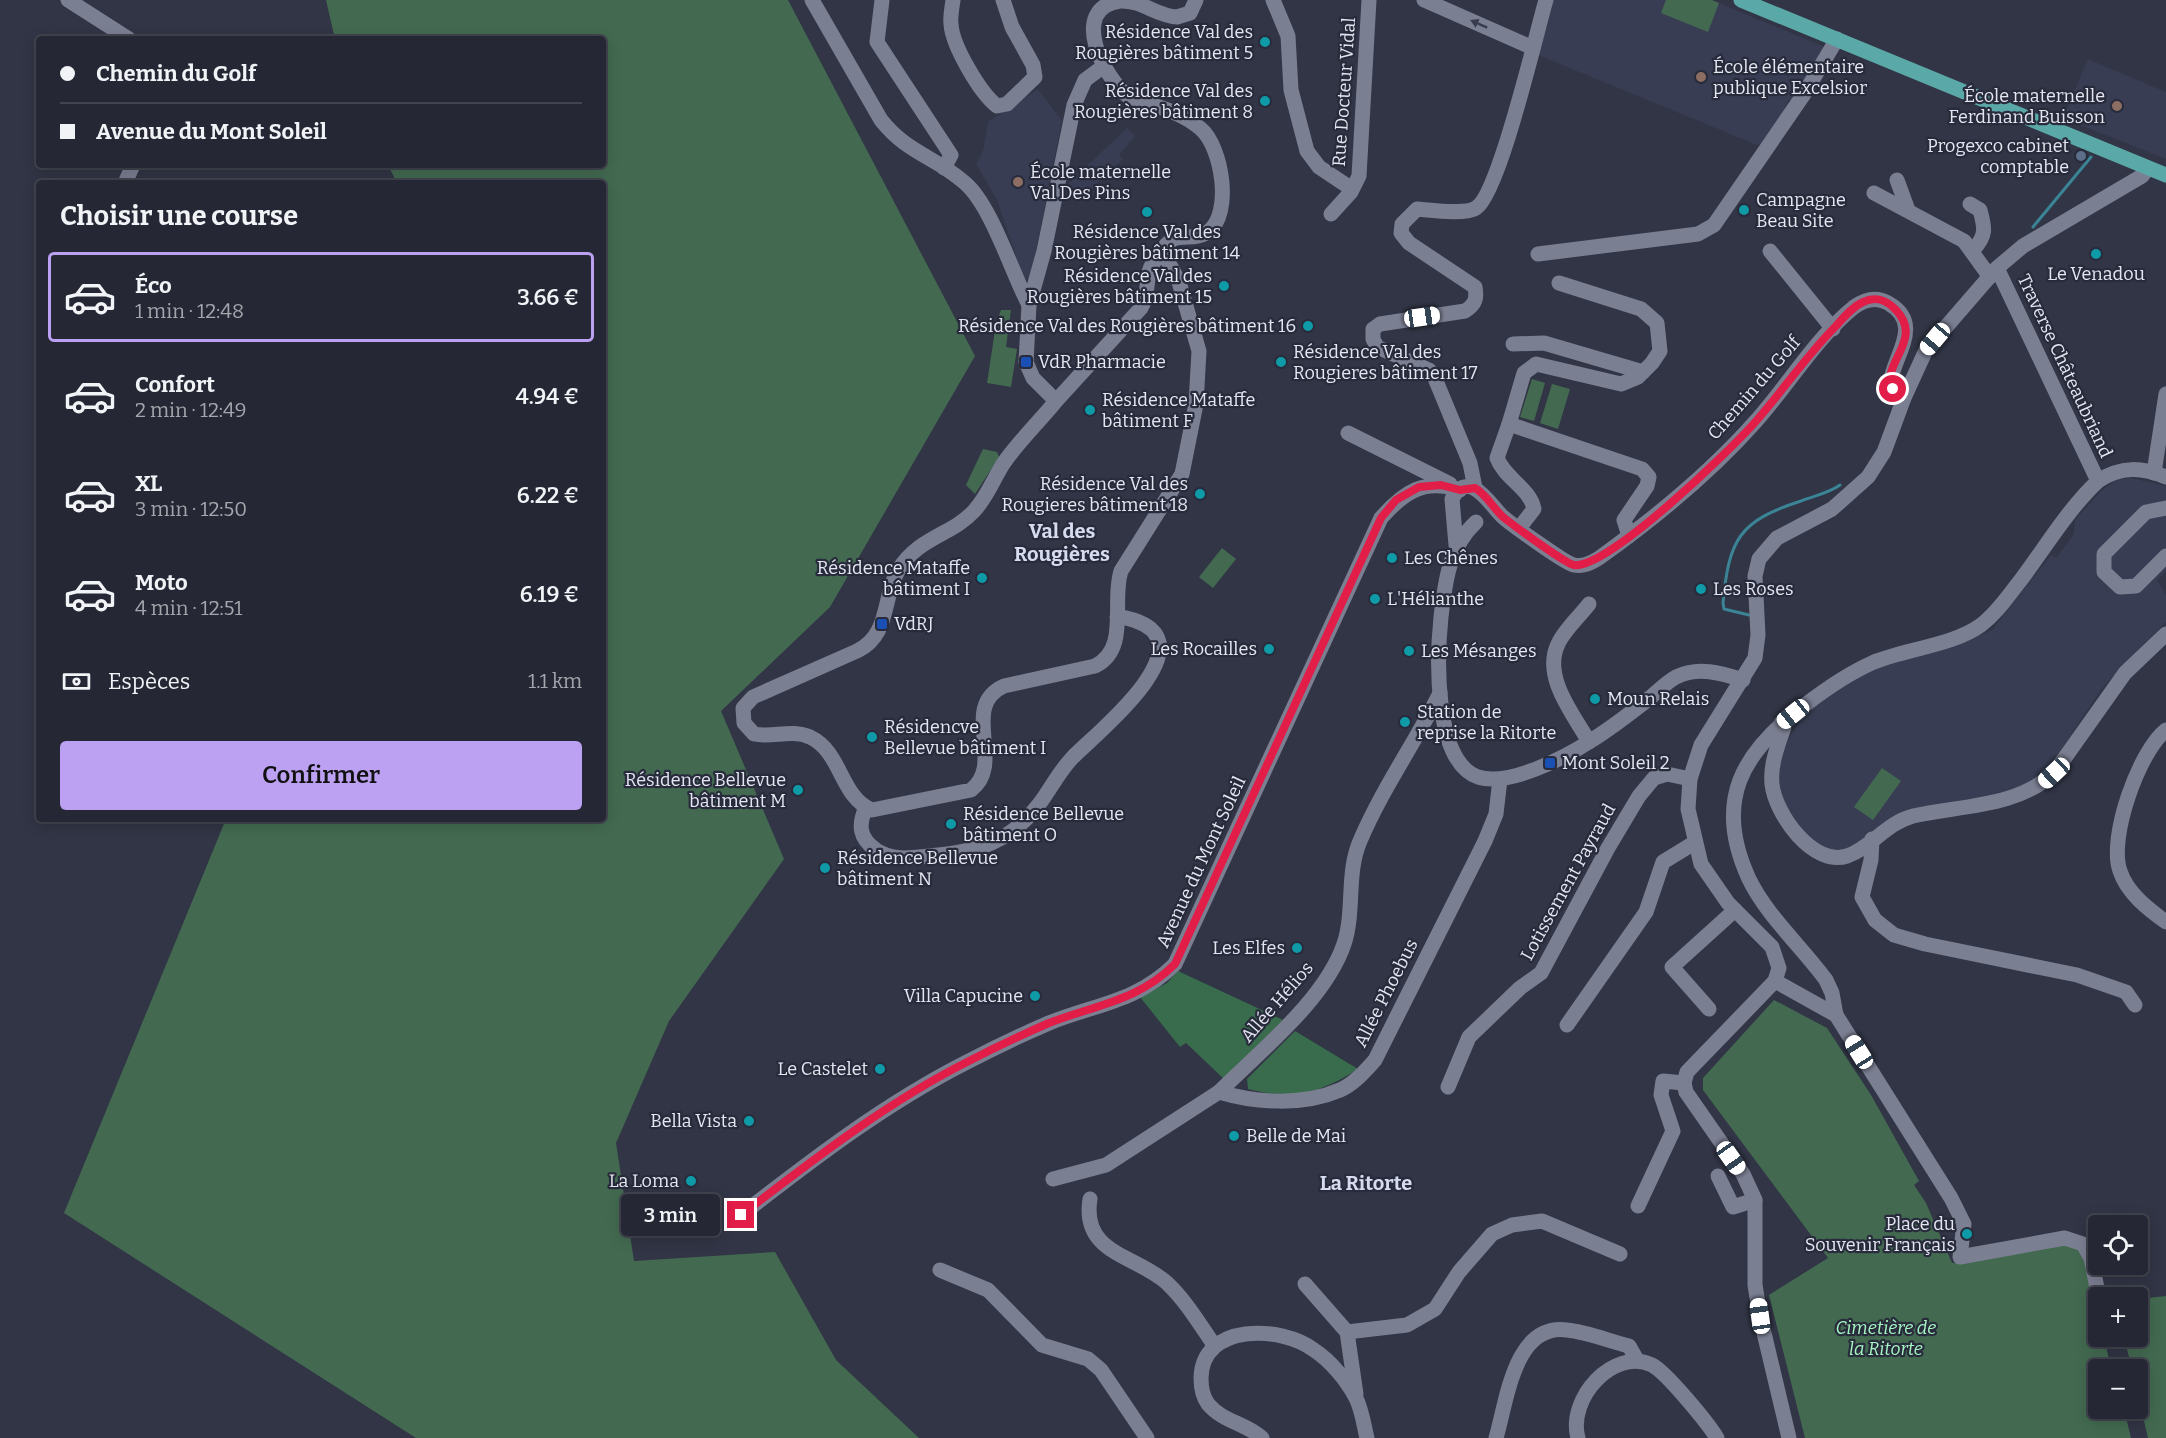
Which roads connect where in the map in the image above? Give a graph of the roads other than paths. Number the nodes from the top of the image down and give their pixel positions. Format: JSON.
{"nodes":[{"id":1,"x":68,"y":0,"type":"edge"},
{"id":2,"x":812,"y":0,"type":"edge"},
{"id":3,"x":882,"y":0,"type":"edge"},
{"id":4,"x":953,"y":0,"type":"edge"},
{"id":5,"x":1003,"y":0,"type":"edge"},
{"id":6,"x":1196,"y":0,"type":"edge"},
{"id":7,"x":1273,"y":0,"type":"edge"},
{"id":8,"x":1369,"y":0,"type":"edge"},
{"id":9,"x":1424,"y":0,"type":"edge"},
{"id":10,"x":1546,"y":0,"type":"edge"},
{"id":11,"x":1741,"y":0,"type":"edge"},
{"id":12,"x":124,"y":36,"type":"edge"},
{"id":13,"x":1837,"y":39,"type":"junction"},
{"id":14,"x":1533,"y":48,"type":"junction"},
{"id":15,"x":1104,"y":66,"type":"junction"},
{"id":16,"x":945,"y":168,"type":"junction"},
{"id":17,"x":2148,"y":168,"type":"junction"},
{"id":18,"x":2166,"y":175,"type":"edge"},
{"id":19,"x":1897,"y":180,"type":"dead end"},
{"id":20,"x":1352,"y":189,"type":"junction"},
{"id":21,"x":1874,"y":193,"type":"dead end"},
{"id":22,"x":1970,"y":204,"type":"dead end"},
{"id":23,"x":1908,"y":210,"type":"junction"},
{"id":24,"x":1331,"y":214,"type":"dead end"},
{"id":25,"x":1770,"y":251,"type":"dead end"},
{"id":26,"x":1972,"y":251,"type":"junction"},
{"id":27,"x":1164,"y":254,"type":"junction"},
{"id":28,"x":1538,"y":254,"type":"dead end"},
{"id":29,"x":1993,"y":272,"type":"junction"},
{"id":30,"x":1559,"y":284,"type":"dead end"},
{"id":31,"x":1029,"y":305,"type":"junction"},
{"id":32,"x":1833,"y":329,"type":"junction"},
{"id":33,"x":1513,"y":344,"type":"dead end"},
{"id":34,"x":1642,"y":372,"type":"junction"},
{"id":35,"x":2166,"y":394,"type":"edge"},
{"id":36,"x":1904,"y":398,"type":"junction"},
{"id":37,"x":1056,"y":401,"type":"junction"},
{"id":38,"x":1509,"y":424,"type":"junction"},
{"id":39,"x":1347,"y":433,"type":"dead end"},
{"id":40,"x":2160,"y":475,"type":"edge"},
{"id":41,"x":2098,"y":481,"type":"junction"},
{"id":42,"x":1470,"y":490,"type":"junction"},
{"id":43,"x":1412,"y":492,"type":"junction"},
{"id":44,"x":2166,"y":508,"type":"edge"},
{"id":45,"x":1453,"y":511,"type":"junction"},
{"id":46,"x":1504,"y":518,"type":"junction"},
{"id":47,"x":1478,"y":520,"type":"junction"},
{"id":48,"x":1520,"y":527,"type":"junction"},
{"id":49,"x":1629,"y":536,"type":"junction"},
{"id":50,"x":1456,"y":545,"type":"junction"},
{"id":51,"x":2166,"y":556,"type":"edge"},
{"id":52,"x":1589,"y":604,"type":"dead end"},
{"id":53,"x":1117,"y":617,"type":"junction"},
{"id":54,"x":2166,"y":634,"type":"edge"},
{"id":55,"x":1743,"y":680,"type":"junction"},
{"id":56,"x":1440,"y":693,"type":"junction"},
{"id":57,"x":1781,"y":723,"type":"junction"},
{"id":58,"x":1421,"y":728,"type":"junction"},
{"id":59,"x":2166,"y":730,"type":"edge"},
{"id":60,"x":1448,"y":733,"type":"junction"},
{"id":61,"x":1589,"y":742,"type":"junction"},
{"id":62,"x":1500,"y":779,"type":"junction"},
{"id":63,"x":1690,"y":779,"type":"junction"},
{"id":64,"x":867,"y":807,"type":"junction"},
{"id":65,"x":1872,"y":839,"type":"junction"},
{"id":66,"x":1694,"y":843,"type":"junction"},
{"id":67,"x":1735,"y":910,"type":"junction"},
{"id":68,"x":2165,"y":921,"type":"edge"},
{"id":69,"x":1775,"y":981,"type":"junction"},
{"id":70,"x":2135,"y":1005,"type":"dead end"},
{"id":71,"x":1709,"y":1009,"type":"dead end"},
{"id":72,"x":1836,"y":1015,"type":"junction"},
{"id":73,"x":1567,"y":1025,"type":"dead end"},
{"id":74,"x":1684,"y":1083,"type":"junction"},
{"id":75,"x":1448,"y":1087,"type":"dead end"},
{"id":76,"x":1219,"y":1092,"type":"junction"},
{"id":77,"x":1718,"y":1176,"type":"dead end"},
{"id":78,"x":1053,"y":1179,"type":"dead end"},
{"id":79,"x":1090,"y":1199,"type":"dead end"},
{"id":80,"x":1755,"y":1200,"type":"junction"},
{"id":81,"x":1638,"y":1206,"type":"dead end"},
{"id":82,"x":741,"y":1215,"type":"dead end"},
{"id":83,"x":1620,"y":1254,"type":"dead end"},
{"id":84,"x":940,"y":1270,"type":"dead end"},
{"id":85,"x":1305,"y":1284,"type":"dead end"},
{"id":86,"x":2098,"y":1287,"type":"edge"},
{"id":87,"x":1347,"y":1332,"type":"junction"},
{"id":88,"x":1214,"y":1345,"type":"junction"},
{"id":89,"x":1637,"y":1360,"type":"junction"},
{"id":90,"x":1357,"y":1400,"type":"junction"},
{"id":91,"x":1147,"y":1438,"type":"edge"},
{"id":92,"x":1262,"y":1438,"type":"edge"},
{"id":93,"x":1368,"y":1438,"type":"edge"},
{"id":94,"x":1496,"y":1438,"type":"edge"},
{"id":95,"x":1578,"y":1438,"type":"edge"},
{"id":96,"x":1717,"y":1438,"type":"edge"},
{"id":97,"x":1789,"y":1438,"type":"edge"}],
"edges":[{"from":1,"to":12,"type":"street"},
{"from":2,"to":16,"type":"street"},
{"from":3,"to":16,"type":"street"},
{"from":4,"to":5,"type":"street"},
{"from":6,"to":15,"type":"street"},
{"from":7,"to":20,"type":"street"},
{"from":8,"to":20,"type":"street","name":"Rue Docteur Vidal"},
{"from":14,"to":9,"type":"street","one_way":true},
{"from":10,"to":14,"type":"street"},
{"from":11,"to":13,"type":"main road"},
{"from":13,"to":17,"type":"main road"},
{"from":13,"to":28,"type":"street"},
{"from":14,"to":42,"type":"street"},
{"from":15,"to":27,"type":"street"},
{"from":15,"to":31,"type":"street"},
{"from":16,"to":31,"type":"street"},
{"from":17,"to":18,"type":"main road"},
{"from":17,"to":29,"type":"street"},
{"from":19,"to":23,"type":"street"},
{"from":20,"to":24,"type":"street","name":"Rue Docteur Vidal"},
{"from":21,"to":23,"type":"street","name":"Traverse Châteaubriand"},
{"from":22,"to":26,"type":"street"},
{"from":23,"to":26,"type":"street","name":"Traverse Châteaubriand"},
{"from":25,"to":32,"type":"street"},
{"from":26,"to":29,"type":"street","name":"Traverse Châteaubriand"},
{"from":27,"to":37,"type":"street"},
{"from":27,"to":53,"type":"street"},
{"from":29,"to":36,"type":"street"},
{"from":29,"to":41,"type":"street","name":"Traverse Châteaubriand"},
{"from":30,"to":34,"type":"street"},
{"from":31,"to":37,"type":"street"},
{"from":32,"to":36,"type":"street","name":"Chemin du Golf"},
{"from":32,"to":49,"type":"street","name":"Chemin du Golf"},
{"from":33,"to":34,"type":"street"},
{"from":34,"to":38,"type":"street"},
{"from":35,"to":40,"type":"street"},
{"from":36,"to":55,"type":"street"},
{"from":37,"to":64,"type":"street"},
{"from":38,"to":48,"type":"street"},
{"from":38,"to":49,"type":"street"},
{"from":39,"to":42,"type":"street"},
{"from":40,"to":41,"type":"street"},
{"from":41,"to":57,"type":"street"},
{"from":42,"to":43,"type":"street","name":"Avenue du Mont Soleil"},
{"from":42,"to":45,"type":"street"},
{"from":42,"to":46,"type":"street","name":"Chemin du Golf"},
{"from":42,"to":47,"type":"street"},
{"from":43,"to":45,"type":"street"},
{"from":43,"to":82,"type":"street","name":"Avenue du Mont Soleil"},
{"from":44,"to":51,"type":"street"},
{"from":45,"to":47,"type":"street"},
{"from":45,"to":50,"type":"street"},
{"from":46,"to":47,"type":"street"},
{"from":46,"to":48,"type":"street","name":"Chemin du Golf"},
{"from":47,"to":50,"type":"street"},
{"from":48,"to":49,"type":"street","name":"Chemin du Golf"},
{"from":50,"to":56,"type":"street"},
{"from":52,"to":61,"type":"street"},
{"from":53,"to":64,"type":"street"},
{"from":53,"to":64,"type":"street"},
{"from":54,"to":65,"type":"street"},
{"from":55,"to":61,"type":"street"},
{"from":55,"to":63,"type":"street"},
{"from":56,"to":58,"type":"street","name":"Allée Hélios"},
{"from":56,"to":60,"type":"street"},
{"from":57,"to":65,"type":"street"},
{"from":57,"to":72,"type":"street"},
{"from":58,"to":60,"type":"street"},
{"from":58,"to":76,"type":"street","name":"Allée Hélios"},
{"from":59,"to":68,"type":"street"},
{"from":60,"to":62,"type":"street"},
{"from":61,"to":62,"type":"street"},
{"from":62,"to":76,"type":"street","name":"Allée Phoebus"},
{"from":63,"to":66,"type":"street"},
{"from":63,"to":75,"type":"street","name":"Lotissement Payraud"},
{"from":65,"to":70,"type":"street"},
{"from":66,"to":67,"type":"street"},
{"from":66,"to":73,"type":"street"},
{"from":67,"to":69,"type":"street"},
{"from":67,"to":71,"type":"street"},
{"from":69,"to":72,"type":"street"},
{"from":69,"to":74,"type":"street"},
{"from":72,"to":86,"type":"street"},
{"from":74,"to":80,"type":"street"},
{"from":74,"to":81,"type":"street"},
{"from":76,"to":78,"type":"street"},
{"from":77,"to":80,"type":"street"},
{"from":79,"to":88,"type":"street"},
{"from":80,"to":97,"type":"street"},
{"from":83,"to":87,"type":"street"},
{"from":84,"to":91,"type":"street"},
{"from":85,"to":87,"type":"street"},
{"from":87,"to":90,"type":"street"},
{"from":88,"to":90,"type":"street"},
{"from":88,"to":92,"type":"street"},
{"from":89,"to":94,"type":"street"},
{"from":89,"to":95,"type":"street"},
{"from":89,"to":96,"type":"street"},
{"from":90,"to":93,"type":"street"}]}
